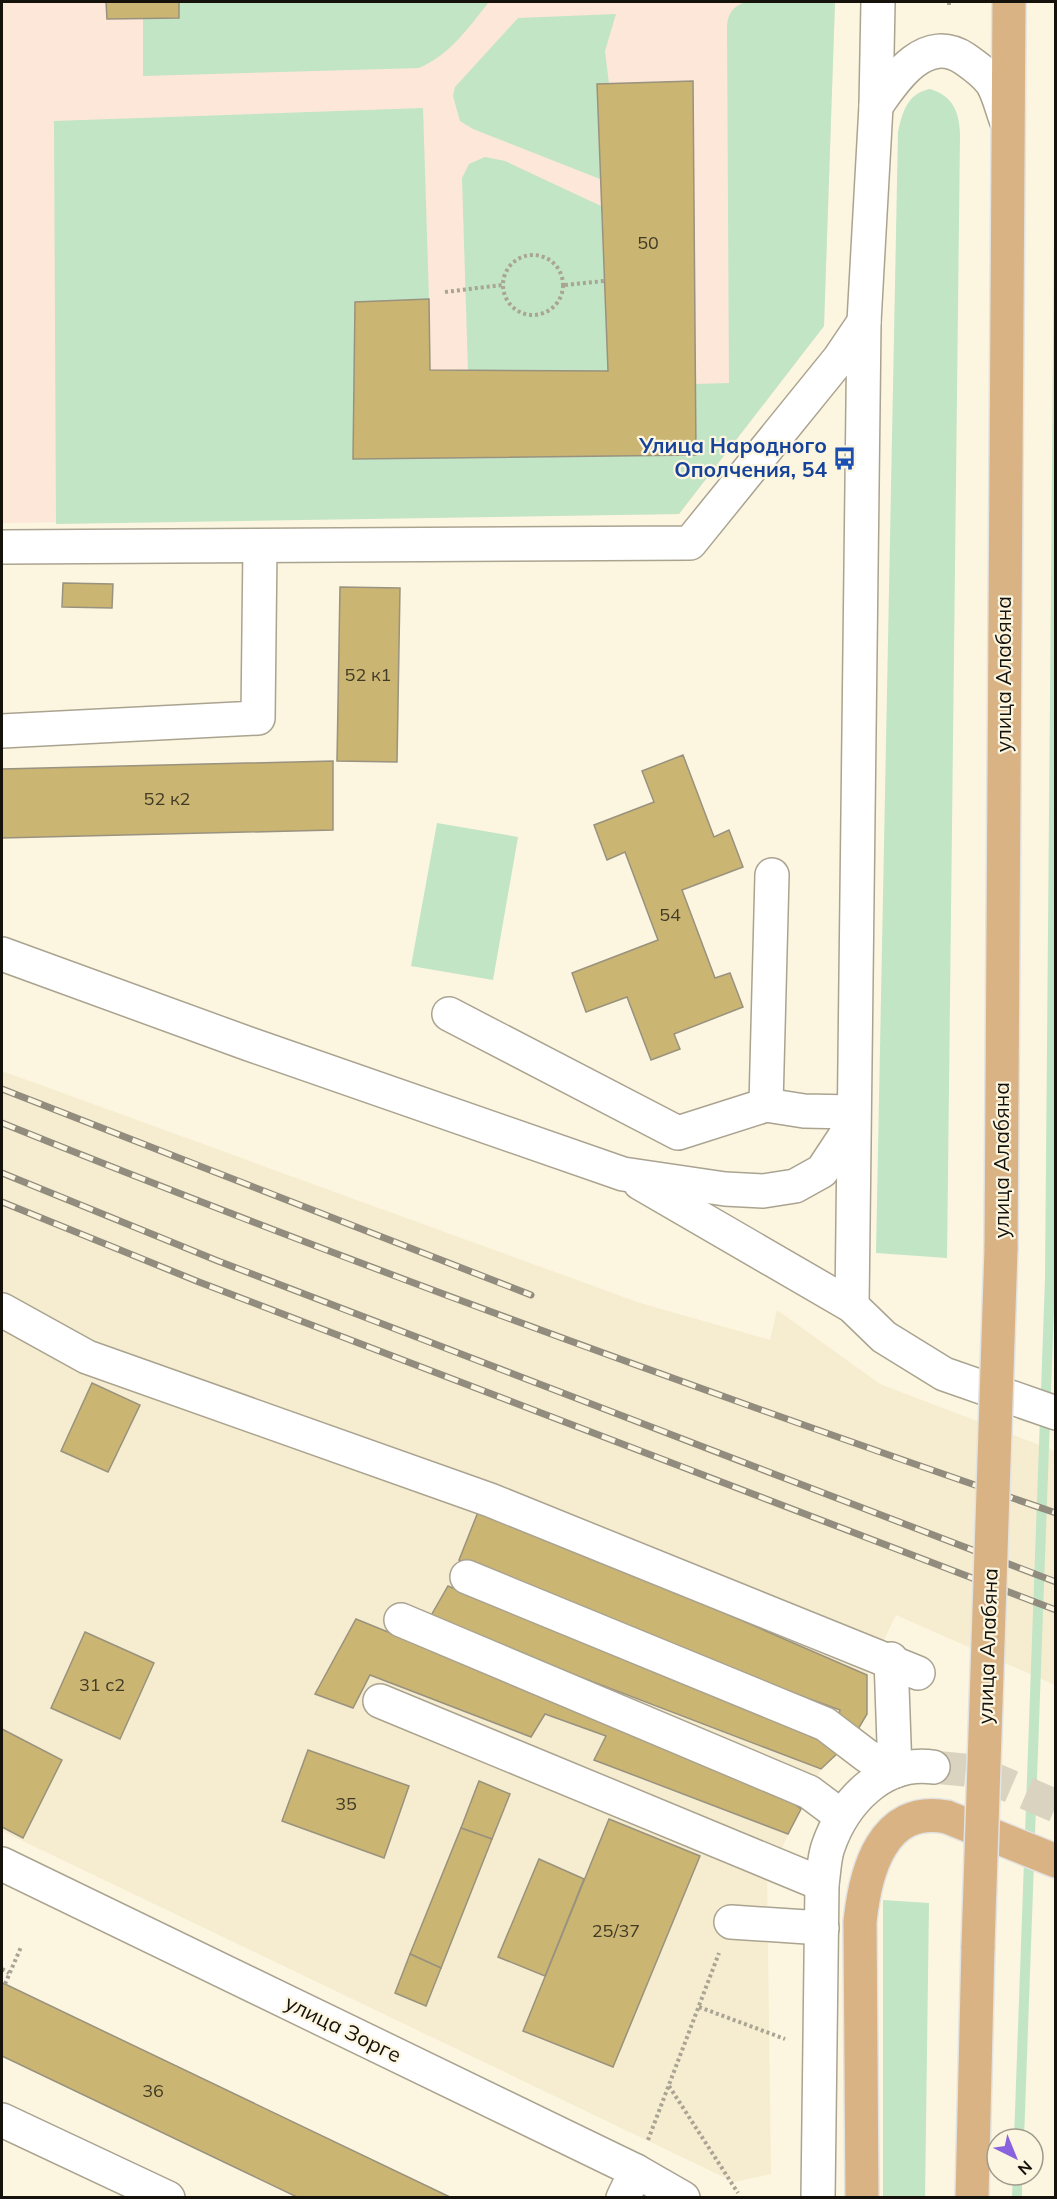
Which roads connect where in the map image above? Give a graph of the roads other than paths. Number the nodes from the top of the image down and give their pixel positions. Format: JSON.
{"nodes":[{"id":1,"x":878,"y":2,"type":"edge"},
{"id":2,"x":1009,"y":2,"type":"edge"},
{"id":3,"x":876,"y":106,"type":"junction"},
{"id":4,"x":1007,"y":122,"type":"junction"},
{"id":5,"x":864,"y":322,"type":"junction"},
{"id":6,"x":260,"y":546,"type":"junction"},
{"id":7,"x":2,"y":547,"type":"edge"},
{"id":8,"x":2,"y":731,"type":"edge"},
{"id":9,"x":772,"y":875,"type":"dead end"},
{"id":10,"x":2,"y":954,"type":"edge"},
{"id":11,"x":449,"y":1014,"type":"dead end"},
{"id":12,"x":766,"y":1105,"type":"junction"},
{"id":13,"x":853,"y":1118,"type":"junction"},
{"id":14,"x":623,"y":1174,"type":"junction"},
{"id":15,"x":852,"y":1306,"type":"junction"},
{"id":16,"x":2,"y":1310,"type":"edge"},
{"id":17,"x":1056,"y":1413,"type":"edge"},
{"id":18,"x":467,"y":1577,"type":"dead end"},
{"id":19,"x":401,"y":1620,"type":"dead end"},
{"id":20,"x":380,"y":1701,"type":"dead end"},
{"id":21,"x":917,"y":1768,"type":"junction"},
{"id":22,"x":841,"y":1816,"type":"junction"},
{"id":23,"x":1056,"y":1861,"type":"edge"},
{"id":24,"x":2,"y":1864,"type":"edge"},
{"id":25,"x":822,"y":1884,"type":"junction"},
{"id":26,"x":731,"y":1922,"type":"road end"},
{"id":27,"x":822,"y":1928,"type":"junction"},
{"id":28,"x":2,"y":2120,"type":"edge"},
{"id":29,"x":630,"y":2184,"type":"edge"},
{"id":30,"x":166,"y":2197,"type":"edge"},
{"id":31,"x":682,"y":2198,"type":"edge"},
{"id":32,"x":818,"y":2198,"type":"edge"},
{"id":33,"x":862,"y":2198,"type":"edge"},
{"id":34,"x":972,"y":2198,"type":"edge"}],
"edges":[{"from":1,"to":3,"type":"street"},
{"from":2,"to":4,"type":"main road","name":"улица Алабяна"},
{"from":3,"to":4,"type":"street"},
{"from":3,"to":5,"type":"street"},
{"from":4,"to":34,"type":"main road","name":"улица Алабяна","bridge":true},
{"from":5,"to":6,"type":"street"},
{"from":5,"to":13,"type":"street"},
{"from":6,"to":7,"type":"street"},
{"from":6,"to":8,"type":"street"},
{"from":9,"to":12,"type":"street"},
{"from":10,"to":14,"type":"street"},
{"from":11,"to":12,"type":"street"},
{"from":12,"to":13,"type":"street"},
{"from":13,"to":14,"type":"street"},
{"from":13,"to":15,"type":"street"},
{"from":14,"to":15,"type":"street"},
{"from":15,"to":17,"type":"street"},
{"from":16,"to":21,"type":"street"},
{"from":18,"to":21,"type":"street"},
{"from":19,"to":22,"type":"street"},
{"from":20,"to":25,"type":"street"},
{"from":21,"to":22,"type":"street"},
{"from":22,"to":25,"type":"street"},
{"from":23,"to":33,"type":"main road"},
{"from":24,"to":29,"type":"street","name":"улица Зорге"},
{"from":25,"to":27,"type":"street"},
{"from":26,"to":27,"type":"street"},
{"from":27,"to":32,"type":"street"},
{"from":28,"to":30,"type":"street"},
{"from":29,"to":31,"type":"street","name":"улица Зорге"}]}
